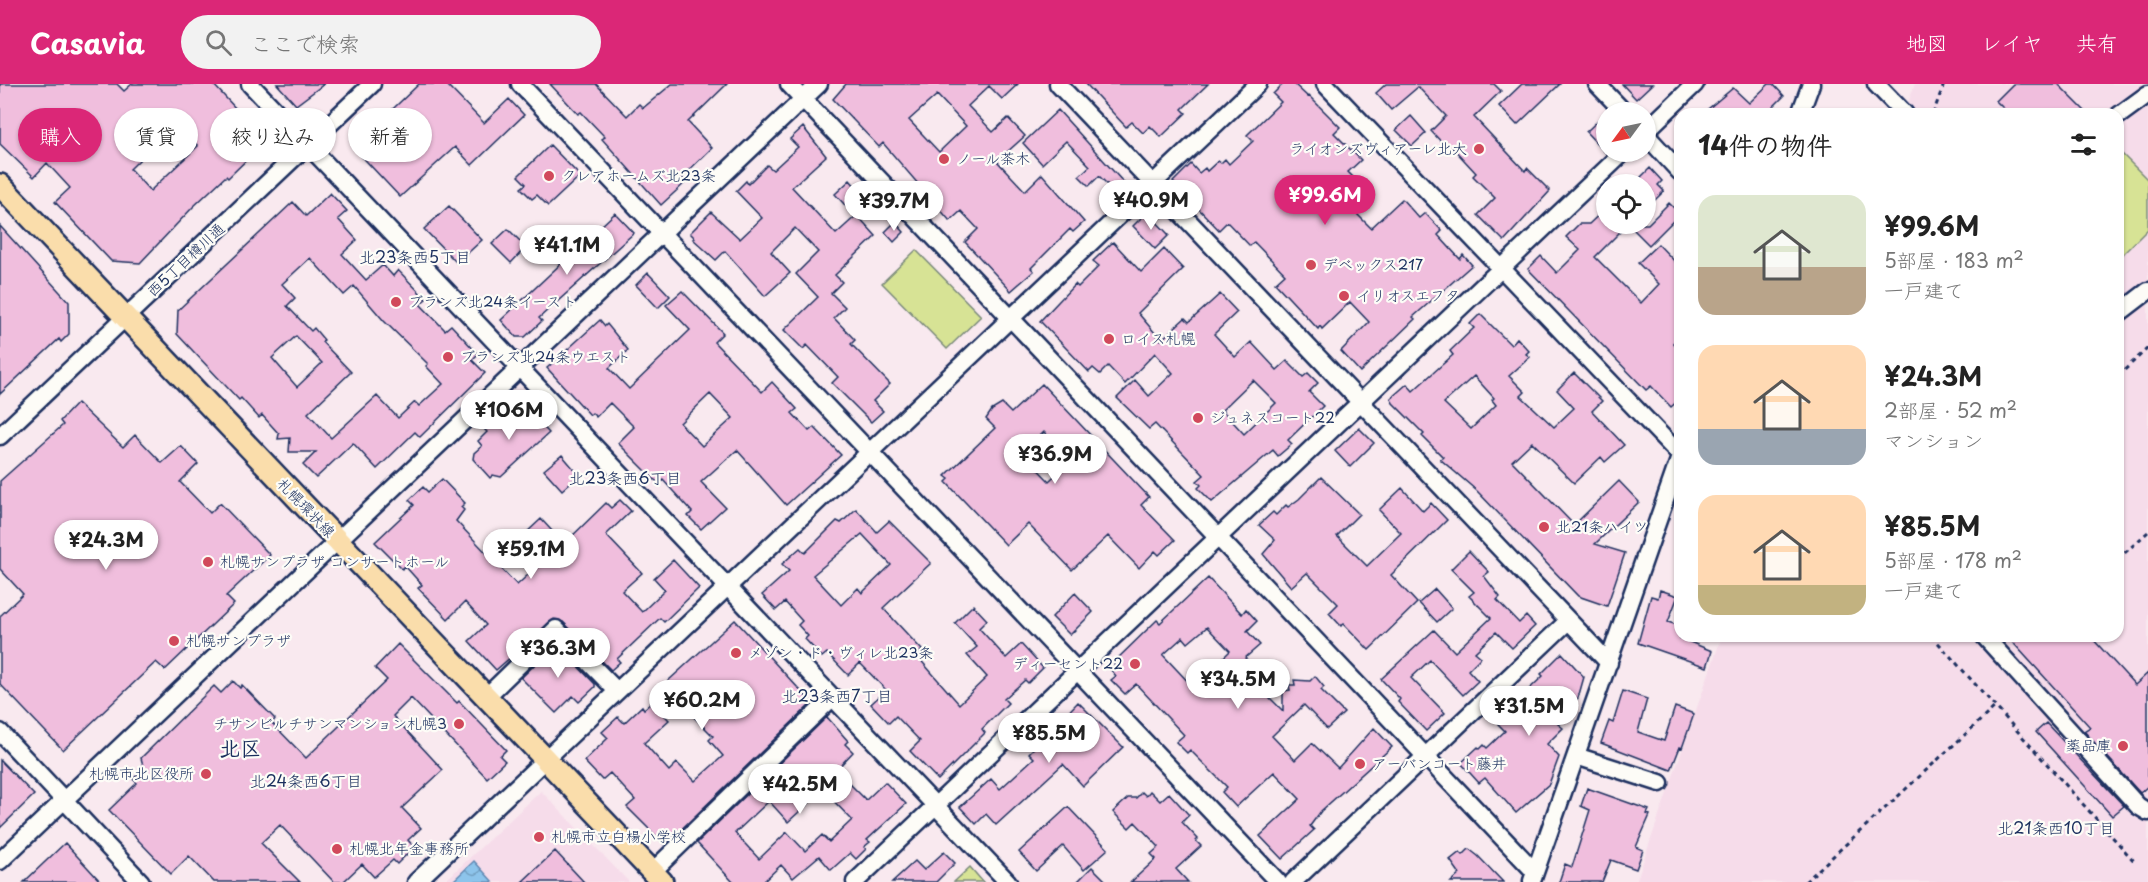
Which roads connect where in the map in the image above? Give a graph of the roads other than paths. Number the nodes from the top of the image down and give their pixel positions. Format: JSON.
{"nodes":[{"id":1,"x":250,"y":84,"type":"edge"},
{"id":2,"x":372,"y":84,"type":"edge"},
{"id":3,"x":520,"y":84,"type":"edge"},
{"id":4,"x":789,"y":84,"type":"edge"},
{"id":5,"x":819,"y":84,"type":"edge"},
{"id":6,"x":1058,"y":84,"type":"edge"},
{"id":7,"x":1257,"y":84,"type":"edge"},
{"id":8,"x":1325,"y":84,"type":"edge"},
{"id":9,"x":1597,"y":84,"type":"edge"},
{"id":10,"x":1695,"y":84,"type":"edge"},
{"id":11,"x":1811,"y":84,"type":"edge"},
{"id":12,"x":1876,"y":84,"type":"edge"},
{"id":13,"x":2148,"y":94,"type":"edge"},
{"id":14,"x":803,"y":99,"type":"junction"},
{"id":15,"x":1614,"y":102,"type":"edge"},
{"id":16,"x":273,"y":108,"type":"edge"},
{"id":17,"x":1802,"y":108,"type":"edge"},
{"id":18,"x":1899,"y":108,"type":"edge"},
{"id":19,"x":2124,"y":112,"type":"edge"},
{"id":20,"x":336,"y":118,"type":"edge"},
{"id":21,"x":1656,"y":123,"type":"edge"},
{"id":22,"x":1656,"y":144,"type":"edge"},
{"id":23,"x":289,"y":162,"type":"edge"},
{"id":24,"x":325,"y":162,"type":"edge"},
{"id":25,"x":1613,"y":162,"type":"edge"},
{"id":26,"x":1674,"y":165,"type":"edge"},
{"id":27,"x":1152,"y":184,"type":"junction"},
{"id":28,"x":0,"y":185,"type":"edge"},
{"id":29,"x":662,"y":233,"type":"junction"},
{"id":30,"x":1502,"y":268,"type":"junction"},
{"id":31,"x":2148,"y":291,"type":"edge"},
{"id":32,"x":2124,"y":309,"type":"edge"},
{"id":33,"x":125,"y":317,"type":"junction"},
{"id":34,"x":1011,"y":318,"type":"junction"},
{"id":35,"x":520,"y":368,"type":"junction"},
{"id":36,"x":1360,"y":402,"type":"junction"},
{"id":37,"x":0,"y":436,"type":"edge"},
{"id":38,"x":1674,"y":450,"type":"edge"},
{"id":39,"x":869,"y":452,"type":"junction"},
{"id":40,"x":1674,"y":473,"type":"edge"},
{"id":41,"x":1219,"y":536,"type":"junction"},
{"id":42,"x":338,"y":541,"type":"junction"},
{"id":43,"x":727,"y":587,"type":"junction"},
{"id":44,"x":1568,"y":621,"type":"junction"},
{"id":45,"x":1989,"y":642,"type":"edge"},
{"id":46,"x":1609,"y":663,"type":"junction"},
{"id":47,"x":1077,"y":671,"type":"junction"},
{"id":48,"x":617,"y":691,"type":"junction"},
{"id":49,"x":486,"y":697,"type":"junction"},
{"id":50,"x":833,"y":697,"type":"junction"},
{"id":51,"x":0,"y":732,"type":"edge"},
{"id":52,"x":1426,"y":755,"type":"junction"},
{"id":53,"x":1576,"y":756,"type":"junction"},
{"id":54,"x":545,"y":759,"type":"junction"},
{"id":55,"x":1660,"y":783,"type":"dead end"},
{"id":56,"x":64,"y":801,"type":"junction"},
{"id":57,"x":936,"y":805,"type":"junction"},
{"id":58,"x":2148,"y":812,"type":"edge"},
{"id":59,"x":0,"y":861,"type":"edge"},
{"id":60,"x":657,"y":877,"type":"edge"},
{"id":61,"x":1533,"y":877,"type":"edge"},
{"id":62,"x":141,"y":882,"type":"edge"},
{"id":63,"x":416,"y":882,"type":"edge"},
{"id":64,"x":855,"y":882,"type":"edge"},
{"id":65,"x":1008,"y":882,"type":"edge"},
{"id":66,"x":1278,"y":882,"type":"edge"},
{"id":67,"x":1293,"y":882,"type":"edge"}],
"edges":[{"from":1,"to":16,"type":"street"},
{"from":2,"to":20,"type":"street","name":"西5丁目樽川通"},
{"from":3,"to":29,"type":"street"},
{"from":4,"to":14,"type":"street"},
{"from":5,"to":14,"type":"street"},
{"from":6,"to":27,"type":"street"},
{"from":7,"to":27,"type":"street"},
{"from":8,"to":30,"type":"street"},
{"from":9,"to":15,"type":"street"},
{"from":10,"to":21,"type":"street"},
{"from":11,"to":17,"type":"street"},
{"from":12,"to":18,"type":"street"},
{"from":13,"to":19,"type":"street"},
{"from":14,"to":29,"type":"street"},
{"from":14,"to":34,"type":"street"},
{"from":22,"to":26,"type":"street"},
{"from":23,"to":33,"type":"street","name":"西5丁目樽川通"},
{"from":24,"to":35,"type":"street"},
{"from":25,"to":30,"type":"street"},
{"from":27,"to":34,"type":"street"},
{"from":27,"to":36,"type":"street"},
{"from":28,"to":33,"type":"main road","name":"札幌環状線"},
{"from":29,"to":35,"type":"street"},
{"from":29,"to":39,"type":"street"},
{"from":30,"to":36,"type":"street"},
{"from":30,"to":38,"type":"street"},
{"from":31,"to":32,"type":"street"},
{"from":33,"to":37,"type":"street","name":"西5丁目樽川通"},
{"from":33,"to":42,"type":"main road","name":"札幌環状線"},
{"from":34,"to":39,"type":"street"},
{"from":34,"to":41,"type":"street"},
{"from":35,"to":42,"type":"street"},
{"from":35,"to":43,"type":"street"},
{"from":36,"to":41,"type":"street"},
{"from":36,"to":44,"type":"street"},
{"from":39,"to":43,"type":"street"},
{"from":39,"to":47,"type":"street"},
{"from":40,"to":46,"type":"street"},
{"from":41,"to":47,"type":"street"},
{"from":41,"to":52,"type":"street"},
{"from":42,"to":49,"type":"main road","name":"札幌環状線"},
{"from":42,"to":56,"type":"street"},
{"from":43,"to":48,"type":"street"},
{"from":43,"to":50,"type":"street"},
{"from":44,"to":46,"type":"street"},
{"from":44,"to":52,"type":"street"},
{"from":45,"to":58,"type":"street"},
{"from":46,"to":53,"type":"street"},
{"from":47,"to":57,"type":"street"},
{"from":47,"to":66,"type":"street"},
{"from":48,"to":49,"type":"street"},
{"from":48,"to":54,"type":"street"},
{"from":49,"to":54,"type":"main road","name":"札幌環状線"},
{"from":50,"to":57,"type":"street"},
{"from":50,"to":60,"type":"street"},
{"from":51,"to":56,"type":"street"},
{"from":52,"to":61,"type":"street"},
{"from":52,"to":67,"type":"street"},
{"from":53,"to":55,"type":"street"},
{"from":53,"to":61,"type":"street"},
{"from":54,"to":60,"type":"main road","name":"札幌環状線"},
{"from":54,"to":63,"type":"street"},
{"from":56,"to":59,"type":"street"},
{"from":56,"to":62,"type":"street"},
{"from":57,"to":64,"type":"street"},
{"from":57,"to":65,"type":"street"}]}
